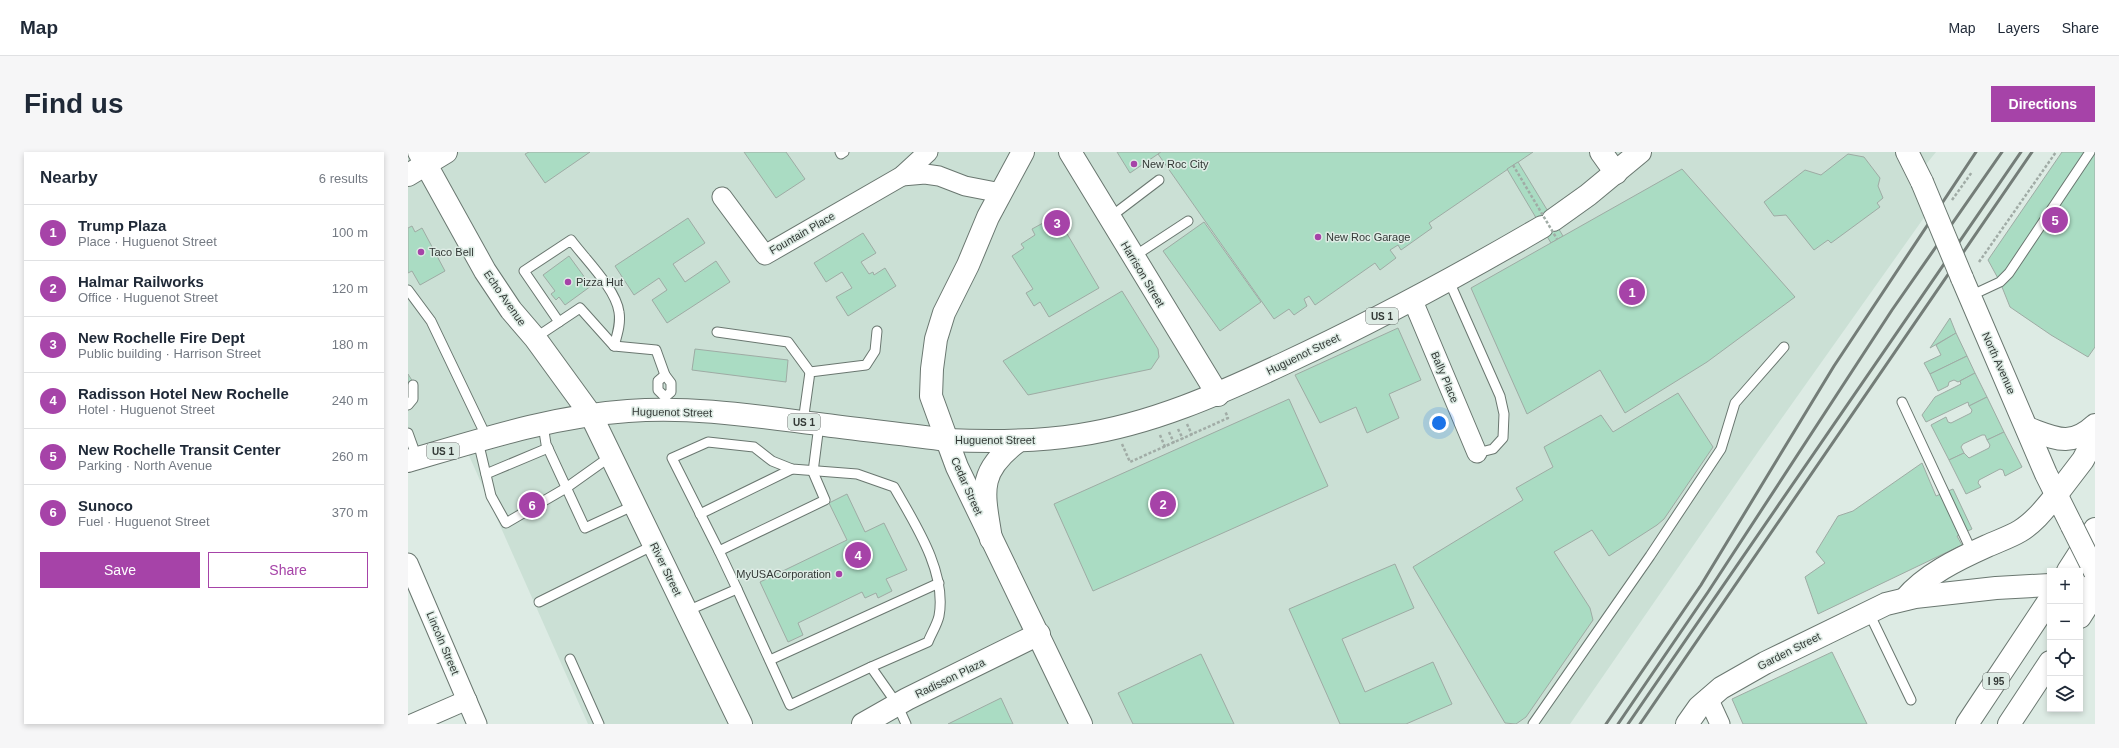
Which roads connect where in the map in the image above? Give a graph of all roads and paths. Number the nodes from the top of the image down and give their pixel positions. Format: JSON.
{"nodes":[{"id":1,"x":446,"y":152,"type":"edge"},
{"id":2,"x":840,"y":152,"type":"edge"},
{"id":3,"x":844,"y":152,"type":"edge"},
{"id":4,"x":928,"y":152,"type":"edge"},
{"id":5,"x":1008,"y":152,"type":"edge"},
{"id":6,"x":1023,"y":152,"type":"edge"},
{"id":7,"x":1070,"y":152,"type":"edge"},
{"id":8,"x":1601,"y":152,"type":"edge"},
{"id":9,"x":1640,"y":152,"type":"edge"},
{"id":10,"x":1907,"y":152,"type":"edge"},
{"id":11,"x":2056,"y":152,"type":"edge"},
{"id":12,"x":2090,"y":152,"type":"edge"},
{"id":13,"x":418,"y":163,"type":"edge"},
{"id":14,"x":1513,"y":165,"type":"dead end"},
{"id":15,"x":1972,"y":172,"type":"dead end"},
{"id":16,"x":1616,"y":173,"type":"junction"},
{"id":17,"x":902,"y":176,"type":"junction"},
{"id":18,"x":1159,"y":180,"type":"dead end"},
{"id":19,"x":1005,"y":186,"type":"junction"},
{"id":20,"x":722,"y":197,"type":"dead end"},
{"id":21,"x":1952,"y":200,"type":"dead end"},
{"id":22,"x":1109,"y":218,"type":"junction"},
{"id":23,"x":1188,"y":221,"type":"dead end"},
{"id":24,"x":1551,"y":229,"type":"junction"},
{"id":25,"x":1133,"y":257,"type":"junction"},
{"id":26,"x":1979,"y":262,"type":"dead end"},
{"id":27,"x":1449,"y":282,"type":"junction"},
{"id":28,"x":1966,"y":287,"type":"junction"},
{"id":29,"x":408,"y":290,"type":"edge"},
{"id":30,"x":1413,"y":301,"type":"junction"},
{"id":31,"x":559,"y":322,"type":"junction"},
{"id":32,"x":876,"y":330,"type":"dead end"},
{"id":33,"x":717,"y":332,"type":"dead end"},
{"id":34,"x":535,"y":338,"type":"junction"},
{"id":35,"x":614,"y":346,"type":"junction"},
{"id":36,"x":1784,"y":347,"type":"dead end"},
{"id":37,"x":810,"y":372,"type":"junction"},
{"id":38,"x":413,"y":385,"type":"dead end"},
{"id":39,"x":1221,"y":401,"type":"junction"},
{"id":40,"x":1902,"y":402,"type":"dead end"},
{"id":41,"x":665,"y":403,"type":"junction"},
{"id":42,"x":408,"y":405,"type":"edge"},
{"id":43,"x":591,"y":415,"type":"junction"},
{"id":44,"x":1186,"y":422,"type":"dead end"},
{"id":45,"x":811,"y":423,"type":"junction"},
{"id":46,"x":542,"y":425,"type":"junction"},
{"id":47,"x":1176,"y":425,"type":"dead end"},
{"id":48,"x":2095,"y":425,"type":"edge"},
{"id":49,"x":1167,"y":428,"type":"dead end"},
{"id":50,"x":2027,"y":428,"type":"junction"},
{"id":51,"x":1158,"y":431,"type":"dead end"},
{"id":52,"x":408,"y":433,"type":"edge"},
{"id":53,"x":1192,"y":435,"type":"junction"},
{"id":54,"x":2095,"y":436,"type":"edge"},
{"id":55,"x":1183,"y":439,"type":"junction"},
{"id":56,"x":483,"y":440,"type":"junction"},
{"id":57,"x":947,"y":440,"type":"junction"},
{"id":58,"x":1017,"y":442,"type":"junction"},
{"id":59,"x":1120,"y":442,"type":"dead end"},
{"id":60,"x":1174,"y":443,"type":"junction"},
{"id":61,"x":1166,"y":447,"type":"junction"},
{"id":62,"x":548,"y":448,"type":"junction"},
{"id":63,"x":1477,"y":453,"type":"joint"},
{"id":64,"x":612,"y":456,"type":"junction"},
{"id":65,"x":412,"y":460,"type":"edge"},
{"id":66,"x":792,"y":469,"type":"junction"},
{"id":67,"x":813,"y":472,"type":"junction"},
{"id":68,"x":486,"y":474,"type":"junction"},
{"id":69,"x":566,"y":488,"type":"junction"},
{"id":70,"x":2057,"y":494,"type":"junction"},
{"id":71,"x":635,"y":505,"type":"junction"},
{"id":72,"x":700,"y":514,"type":"junction"},
{"id":73,"x":2095,"y":529,"type":"edge"},
{"id":74,"x":991,"y":539,"type":"junction"},
{"id":75,"x":654,"y":545,"type":"junction"},
{"id":76,"x":719,"y":551,"type":"junction"},
{"id":77,"x":1972,"y":552,"type":"junction"},
{"id":78,"x":408,"y":563,"type":"edge"},
{"id":79,"x":2070,"y":568,"type":"edge"},
{"id":80,"x":2095,"y":572,"type":"edge"},
{"id":81,"x":2095,"y":582,"type":"edge"},
{"id":82,"x":940,"y":583,"type":"junction"},
{"id":83,"x":2083,"y":583,"type":"edge"},
{"id":84,"x":2047,"y":585,"type":"edge"},
{"id":85,"x":737,"y":589,"type":"junction"},
{"id":86,"x":2095,"y":594,"type":"edge"},
{"id":87,"x":1906,"y":599,"type":"junction"},
{"id":88,"x":539,"y":602,"type":"dead end"},
{"id":89,"x":2047,"y":604,"type":"edge"},
{"id":90,"x":687,"y":611,"type":"junction"},
{"id":91,"x":1868,"y":612,"type":"junction"},
{"id":92,"x":2083,"y":612,"type":"edge"},
{"id":93,"x":1039,"y":634,"type":"junction"},
{"id":94,"x":570,"y":659,"type":"dead end"},
{"id":95,"x":770,"y":660,"type":"junction"},
{"id":96,"x":871,"y":667,"type":"junction"},
{"id":97,"x":2047,"y":667,"type":"edge"},
{"id":98,"x":1708,"y":698,"type":"junction"},
{"id":99,"x":467,"y":700,"type":"junction"},
{"id":100,"x":1911,"y":700,"type":"dead end"},
{"id":101,"x":897,"y":704,"type":"junction"},
{"id":102,"x":412,"y":724,"type":"edge"},
{"id":103,"x":477,"y":724,"type":"edge"},
{"id":104,"x":599,"y":724,"type":"edge"},
{"id":105,"x":741,"y":724,"type":"edge"},
{"id":106,"x":863,"y":724,"type":"edge"},
{"id":107,"x":906,"y":724,"type":"edge"},
{"id":108,"x":1081,"y":724,"type":"edge"},
{"id":109,"x":1533,"y":724,"type":"edge"},
{"id":110,"x":1687,"y":724,"type":"edge"},
{"id":111,"x":1720,"y":724,"type":"edge"},
{"id":112,"x":1967,"y":724,"type":"edge"},
{"id":113,"x":2009,"y":724,"type":"edge"}],
"edges":[{"from":1,"to":13,"type":"main road"},
{"from":2,"to":3,"type":"lane"},
{"from":4,"to":17,"type":"street","name":"Fountain Place"},
{"from":5,"to":19,"type":"main road"},
{"from":6,"to":19,"type":"main road","name":"Cedar Street"},
{"from":7,"to":22,"type":"main road","name":"Harrison Street"},
{"from":8,"to":16,"type":"main road"},
{"from":9,"to":16,"type":"main road","name":"Huguenot Street","number":"US 1"},
{"from":10,"to":28,"type":"main road","name":"North Avenue","bridge":true},
{"from":11,"to":26,"type":"path"},
{"from":12,"to":28,"type":"lane"},
{"from":13,"to":34,"type":"main road","name":"Echo Avenue"},
{"from":14,"to":24,"type":"path","bridge":true},
{"from":15,"to":21,"type":"path"},
{"from":16,"to":24,"type":"main road","name":"Huguenot Street","number":"US 1"},
{"from":17,"to":19,"type":"street","name":"Fountain Place"},
{"from":17,"to":20,"type":"street","name":"Fountain Place"},
{"from":18,"to":22,"type":"lane"},
{"from":19,"to":57,"type":"main road","name":"Cedar Street"},
{"from":22,"to":25,"type":"main road","name":"Harrison Street"},
{"from":23,"to":25,"type":"lane"},
{"from":24,"to":27,"type":"main road","name":"Huguenot Street","number":"US 1"},
{"from":25,"to":39,"type":"main road","name":"Harrison Street"},
{"from":27,"to":30,"type":"main road","name":"Huguenot Street","number":"US 1"},
{"from":27,"to":63,"type":"lane"},
{"from":28,"to":50,"type":"main road","name":"North Avenue"},
{"from":29,"to":56,"type":"lane"},
{"from":30,"to":39,"type":"main road","name":"Huguenot Street","number":"US 1"},
{"from":30,"to":63,"type":"street","name":"Bally Place"},
{"from":31,"to":34,"type":"lane"},
{"from":31,"to":35,"type":"lane"},
{"from":31,"to":35,"type":"lane"},
{"from":32,"to":37,"type":"lane"},
{"from":33,"to":37,"type":"lane"},
{"from":34,"to":43,"type":"main road","name":"Echo Avenue"},
{"from":35,"to":41,"type":"lane"},
{"from":36,"to":109,"type":"lane"},
{"from":37,"to":45,"type":"lane"},
{"from":38,"to":42,"type":"lane"},
{"from":39,"to":53,"type":"path"},
{"from":39,"to":58,"type":"main road","name":"Huguenot Street","number":"US 1"},
{"from":40,"to":77,"type":"lane"},
{"from":41,"to":43,"type":"main road","name":"Huguenot Street","number":"US 1"},
{"from":41,"to":45,"type":"main road","name":"Huguenot Street","number":"US 1"},
{"from":43,"to":46,"type":"main road","name":"Huguenot Street","number":"US 1"},
{"from":43,"to":64,"type":"main road","name":"River Street"},
{"from":44,"to":53,"type":"path"},
{"from":45,"to":57,"type":"main road","name":"Huguenot Street","number":"US 1"},
{"from":45,"to":67,"type":"lane"},
{"from":46,"to":56,"type":"main road","name":"Huguenot Street","number":"US 1"},
{"from":46,"to":62,"type":"lane"},
{"from":47,"to":55,"type":"path"},
{"from":48,"to":50,"type":"main road"},
{"from":49,"to":60,"type":"path"},
{"from":50,"to":70,"type":"main road","name":"North Avenue"},
{"from":51,"to":61,"type":"path"},
{"from":52,"to":65,"type":"lane"},
{"from":53,"to":55,"type":"path"},
{"from":54,"to":70,"type":"main road"},
{"from":55,"to":60,"type":"path"},
{"from":56,"to":65,"type":"main road","name":"Huguenot Street","number":"US 1"},
{"from":56,"to":68,"type":"lane"},
{"from":57,"to":58,"type":"main road","name":"Huguenot Street","number":"US 1"},
{"from":57,"to":74,"type":"main road","name":"Cedar Street"},
{"from":58,"to":74,"type":"main road"},
{"from":59,"to":61,"type":"path"},
{"from":60,"to":61,"type":"path"},
{"from":62,"to":68,"type":"lane"},
{"from":62,"to":69,"type":"lane"},
{"from":64,"to":69,"type":"lane"},
{"from":64,"to":71,"type":"main road","name":"River Street"},
{"from":66,"to":67,"type":"lane"},
{"from":66,"to":72,"type":"lane"},
{"from":66,"to":72,"type":"lane"},
{"from":67,"to":76,"type":"lane"},
{"from":67,"to":82,"type":"lane"},
{"from":68,"to":69,"type":"lane"},
{"from":69,"to":71,"type":"lane"},
{"from":70,"to":77,"type":"main road"},
{"from":70,"to":80,"type":"main road","name":"North Avenue","bridge":true},
{"from":71,"to":75,"type":"main road","name":"River Street"},
{"from":72,"to":76,"type":"lane"},
{"from":73,"to":79,"type":"main road"},
{"from":74,"to":93,"type":"main road","name":"Cedar Street"},
{"from":75,"to":88,"type":"lane"},
{"from":75,"to":90,"type":"main road","name":"River Street"},
{"from":76,"to":85,"type":"lane"},
{"from":77,"to":87,"type":"main road"},
{"from":78,"to":99,"type":"street","name":"Lincoln Street"},
{"from":81,"to":83,"type":"main road"},
{"from":82,"to":95,"type":"lane"},
{"from":82,"to":96,"type":"lane"},
{"from":84,"to":87,"type":"main road","name":"Garden Street"},
{"from":85,"to":90,"type":"lane"},
{"from":85,"to":95,"type":"lane"},
{"from":86,"to":92,"type":"main road"},
{"from":87,"to":91,"type":"main road","name":"Garden Street"},
{"from":89,"to":112,"type":"main road","number":"I 95"},
{"from":90,"to":105,"type":"main road","name":"River Street"},
{"from":91,"to":98,"type":"main road","name":"Garden Street"},
{"from":91,"to":100,"type":"lane"},
{"from":93,"to":101,"type":"main road","name":"Radisson Plaza"},
{"from":93,"to":108,"type":"main road","name":"Cedar Street"},
{"from":94,"to":104,"type":"lane"},
{"from":95,"to":96,"type":"lane"},
{"from":96,"to":101,"type":"lane"},
{"from":97,"to":113,"type":"main road"},
{"from":98,"to":110,"type":"main road","name":"Garden Street"},
{"from":98,"to":111,"type":"street"},
{"from":99,"to":102,"type":"street"},
{"from":99,"to":103,"type":"street","name":"Lincoln Street"},
{"from":101,"to":106,"type":"main road","name":"Radisson Plaza"},
{"from":101,"to":107,"type":"lane"}]}
